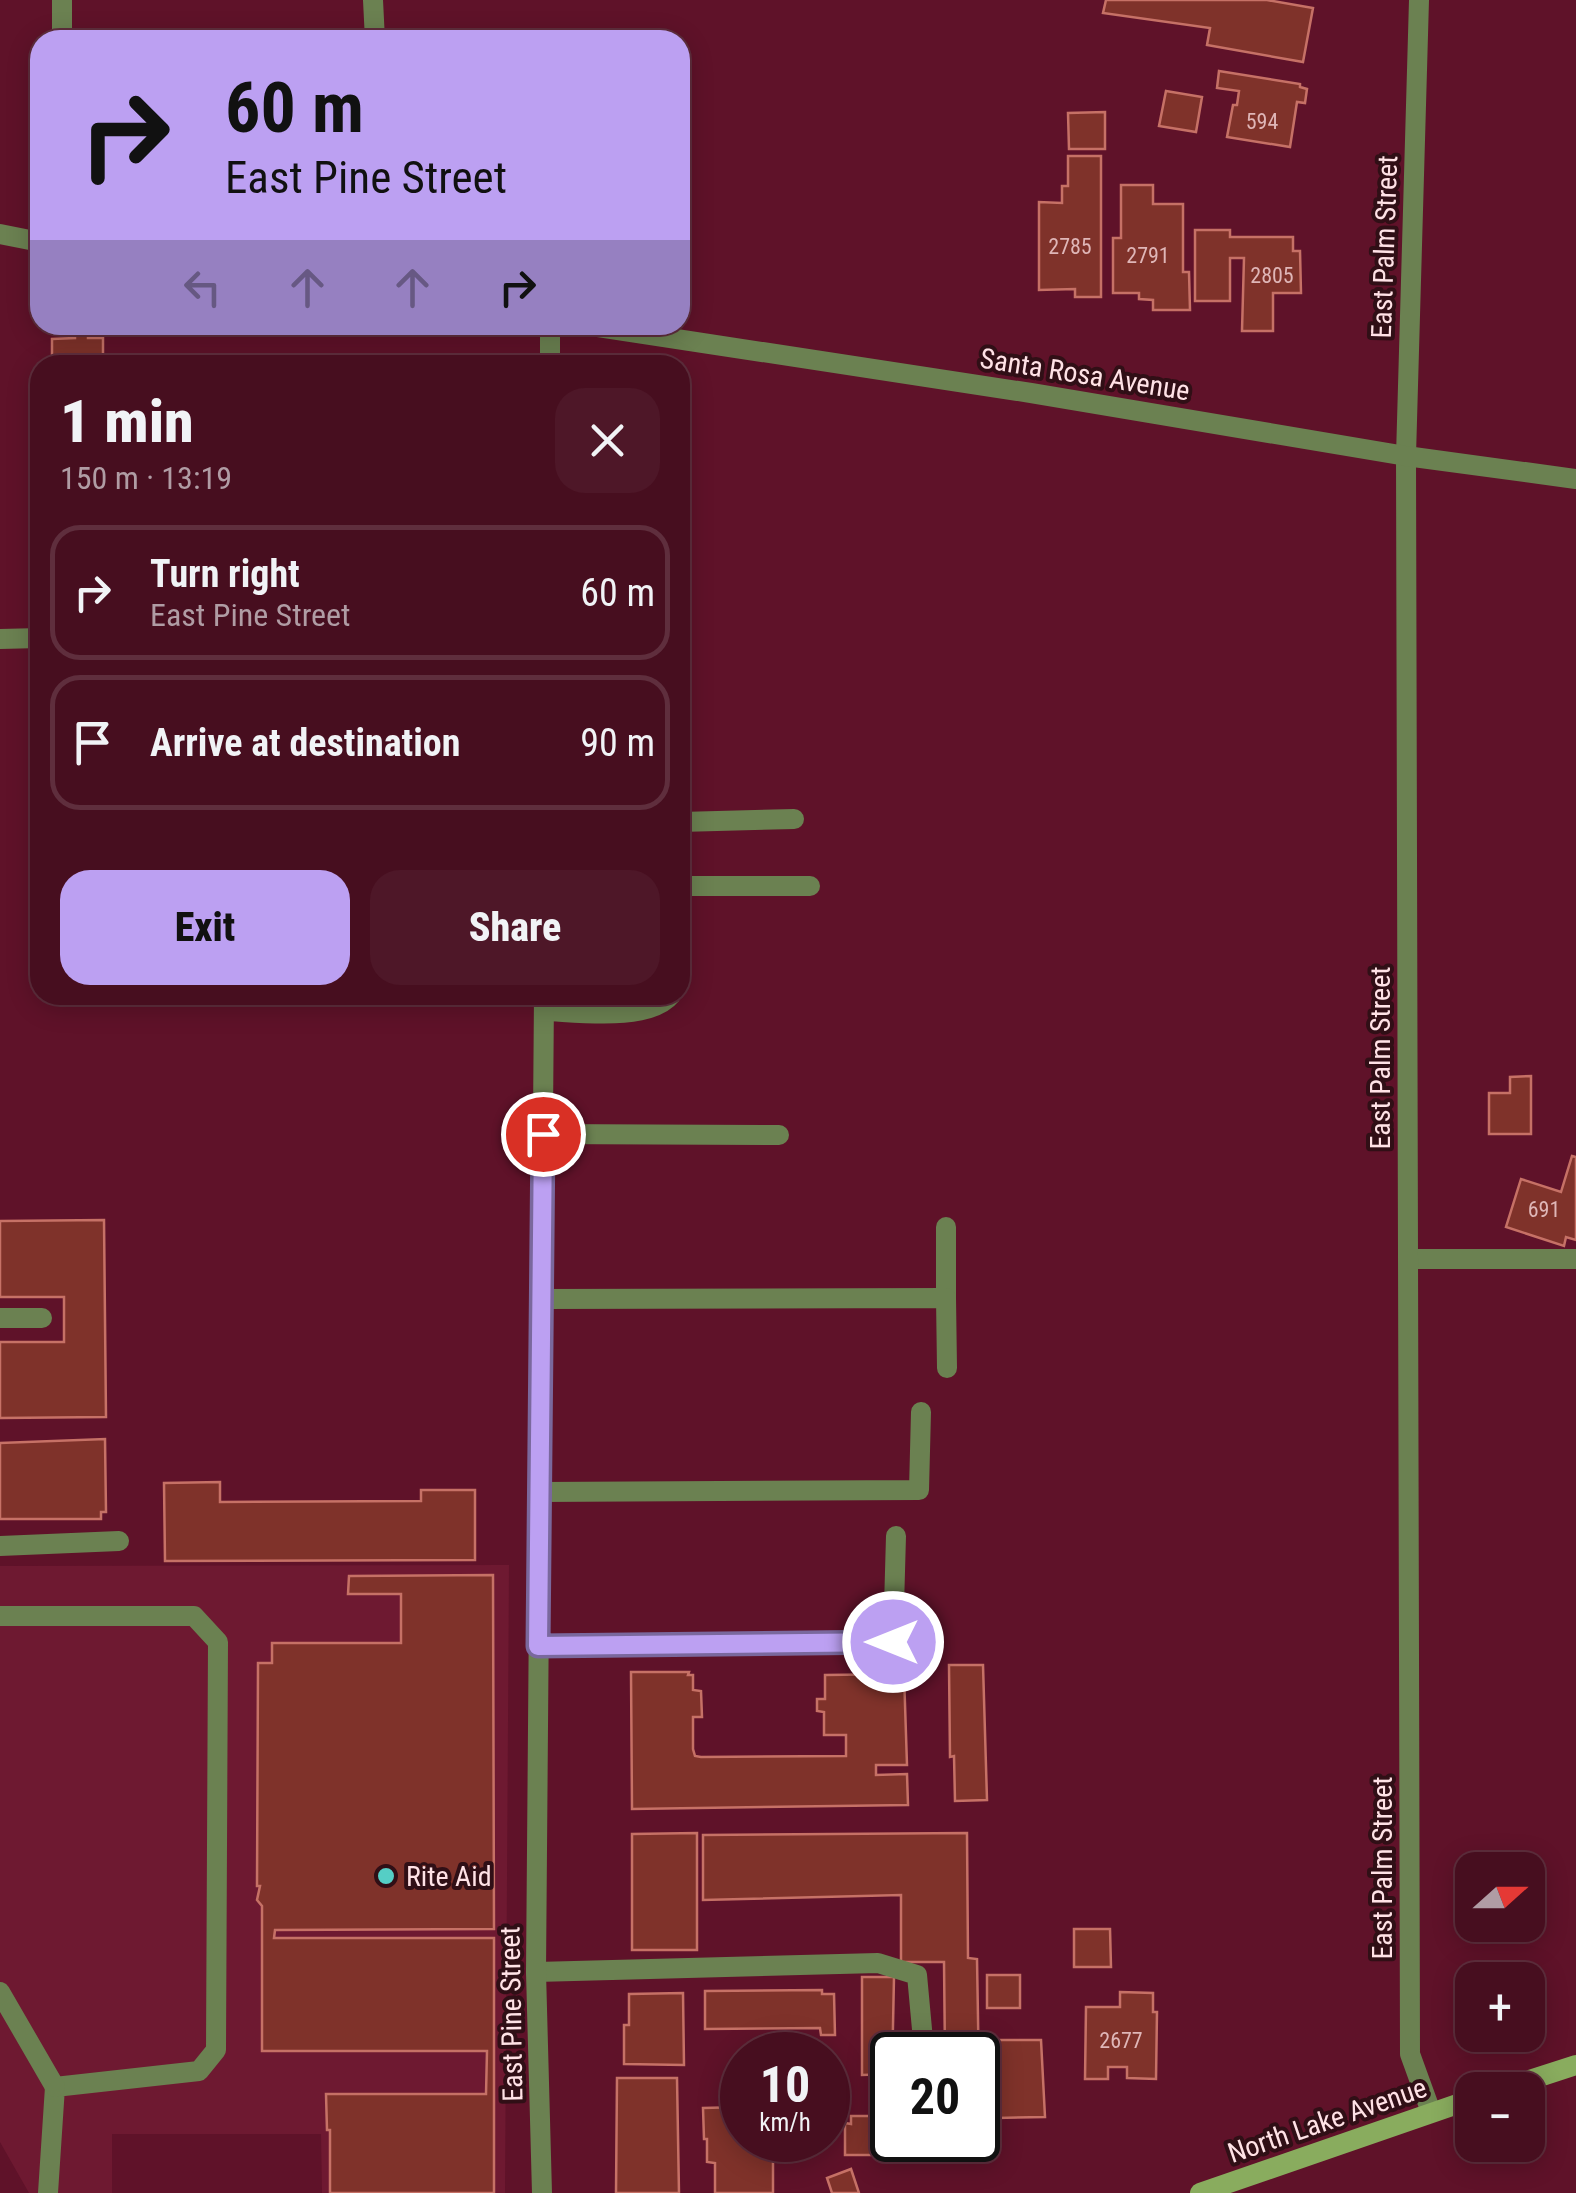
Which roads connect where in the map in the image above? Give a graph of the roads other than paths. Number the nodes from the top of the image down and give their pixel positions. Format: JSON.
{"nodes":[{"id":1,"x":62,"y":0,"type":"edge"},
{"id":2,"x":373,"y":0,"type":"edge"},
{"id":3,"x":1419,"y":0,"type":"edge"},
{"id":4,"x":62,"y":30,"type":"edge"},
{"id":5,"x":374,"y":30,"type":"edge"},
{"id":6,"x":0,"y":234,"type":"edge"},
{"id":7,"x":30,"y":240,"type":"edge"},
{"id":8,"x":652,"y":335,"type":"edge"},
{"id":9,"x":1406,"y":456,"type":"junction"},
{"id":10,"x":1576,"y":478,"type":"edge"},
{"id":11,"x":30,"y":638,"type":"edge"},
{"id":12,"x":0,"y":639,"type":"edge"},
{"id":13,"x":794,"y":820,"type":"dead end"},
{"id":14,"x":690,"y":822,"type":"edge"},
{"id":15,"x":690,"y":886,"type":"edge"},
{"id":16,"x":810,"y":886,"type":"dead end"},
{"id":17,"x":544,"y":1005,"type":"edge"},
{"id":18,"x":564,"y":1005,"type":"edge"},
{"id":19,"x":659,"y":1005,"type":"edge"},
{"id":20,"x":543,"y":1134,"type":"junction"},
{"id":21,"x":779,"y":1135,"type":"dead end"},
{"id":22,"x":946,"y":1227,"type":"dead end"},
{"id":23,"x":1408,"y":1259,"type":"junction"},
{"id":24,"x":1576,"y":1259,"type":"edge"},
{"id":25,"x":946,"y":1298,"type":"junction"},
{"id":26,"x":541,"y":1299,"type":"junction"},
{"id":27,"x":0,"y":1318,"type":"edge"},
{"id":28,"x":42,"y":1318,"type":"dead end"},
{"id":29,"x":947,"y":1368,"type":"dead end"},
{"id":30,"x":922,"y":1412,"type":"dead end"},
{"id":31,"x":540,"y":1492,"type":"junction"},
{"id":32,"x":896,"y":1536,"type":"dead end"},
{"id":33,"x":119,"y":1541,"type":"dead end"},
{"id":34,"x":0,"y":1546,"type":"edge"},
{"id":35,"x":0,"y":1616,"type":"edge"},
{"id":36,"x":538,"y":1646,"type":"junction"},
{"id":37,"x":536,"y":1972,"type":"junction"},
{"id":38,"x":0,"y":1992,"type":"edge"},
{"id":39,"x":922,"y":2032,"type":"edge"},
{"id":40,"x":1576,"y":2065,"type":"edge"},
{"id":41,"x":1545,"y":2075,"type":"edge"},
{"id":42,"x":55,"y":2087,"type":"junction"},
{"id":43,"x":1455,"y":2104,"type":"edge"},
{"id":44,"x":1431,"y":2112,"type":"junction"},
{"id":45,"x":48,"y":2193,"type":"edge"},
{"id":46,"x":542,"y":2193,"type":"edge"},
{"id":47,"x":1200,"y":2193,"type":"edge"}],
"edges":[{"from":1,"to":4,"type":"street"},
{"from":2,"to":5,"type":"street"},
{"from":3,"to":9,"type":"street","name":"East Palm Street"},
{"from":6,"to":7,"type":"street"},
{"from":8,"to":9,"type":"street","name":"Santa Rosa Avenue"},
{"from":9,"to":10,"type":"street","name":"Santa Rosa Avenue"},
{"from":9,"to":23,"type":"street","name":"East Palm Street"},
{"from":11,"to":12,"type":"street"},
{"from":13,"to":14,"type":"street"},
{"from":15,"to":16,"type":"street"},
{"from":17,"to":20,"type":"street","name":"East Pine Street"},
{"from":18,"to":19,"type":"street"},
{"from":20,"to":21,"type":"street"},
{"from":20,"to":26,"type":"street","name":"East Pine Street"},
{"from":22,"to":25,"type":"street"},
{"from":23,"to":24,"type":"street"},
{"from":23,"to":44,"type":"street","name":"East Palm Street"},
{"from":25,"to":26,"type":"street"},
{"from":25,"to":29,"type":"street"},
{"from":26,"to":31,"type":"street","name":"East Pine Street"},
{"from":27,"to":28,"type":"street"},
{"from":30,"to":31,"type":"street"},
{"from":31,"to":36,"type":"street","name":"East Pine Street"},
{"from":32,"to":36,"type":"street"},
{"from":33,"to":34,"type":"street"},
{"from":35,"to":42,"type":"street"},
{"from":36,"to":37,"type":"street","name":"East Pine Street"},
{"from":37,"to":39,"type":"street"},
{"from":37,"to":46,"type":"street","name":"East Pine Street"},
{"from":38,"to":42,"type":"street"},
{"from":40,"to":41,"type":"main road"},
{"from":42,"to":45,"type":"street"},
{"from":43,"to":44,"type":"main road","name":"North Lake Avenue"},
{"from":44,"to":47,"type":"main road","name":"North Lake Avenue"}]}
